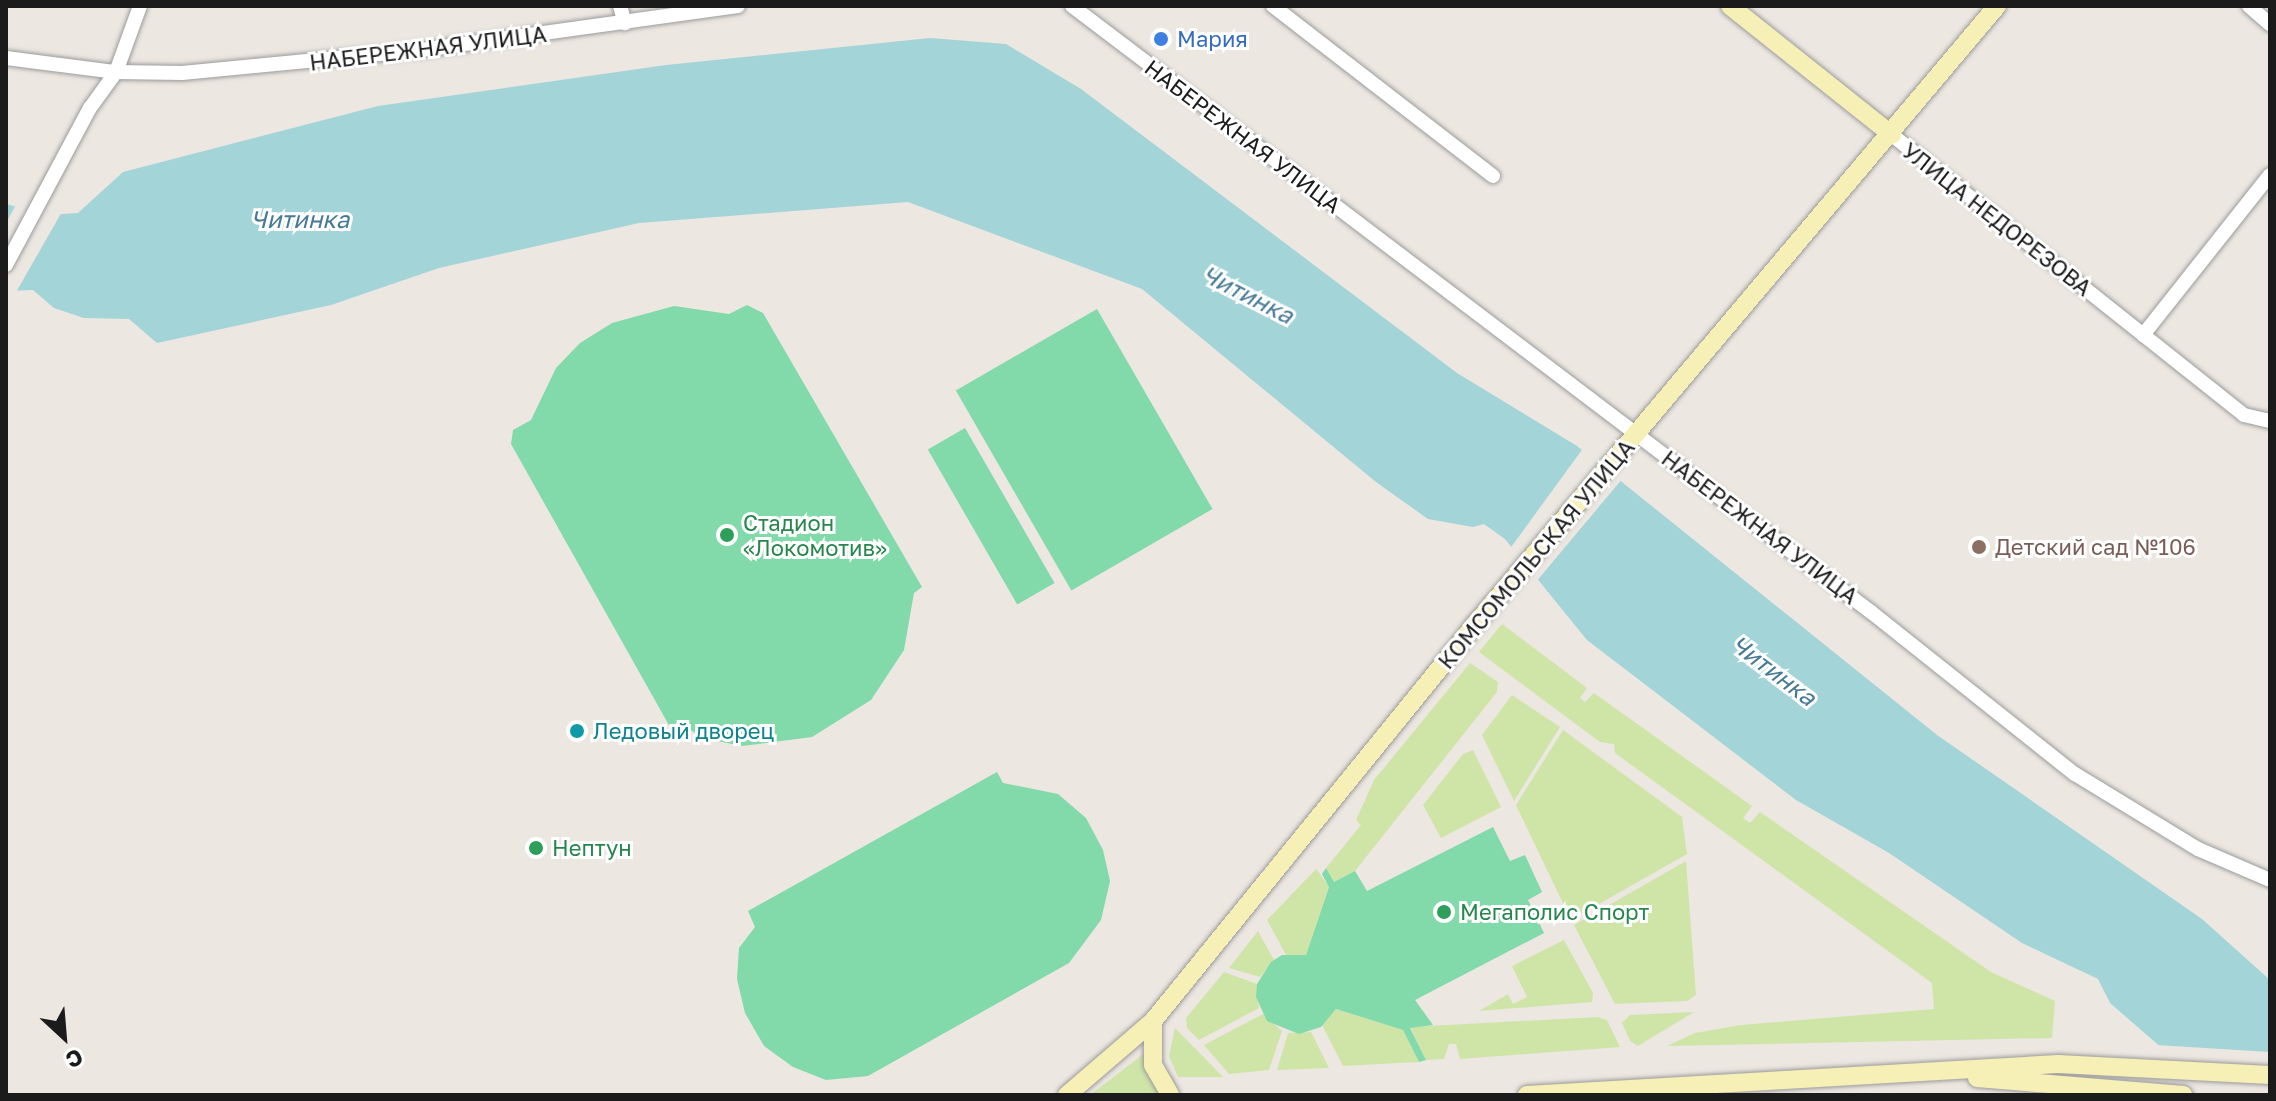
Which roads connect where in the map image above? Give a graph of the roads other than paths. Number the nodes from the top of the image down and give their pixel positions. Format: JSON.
{"nodes":[{"id":1,"x":140,"y":6,"type":"edge"},
{"id":2,"x":620,"y":6,"type":"edge"},
{"id":3,"x":738,"y":6,"type":"edge"},
{"id":4,"x":1072,"y":6,"type":"edge"},
{"id":5,"x":1273,"y":6,"type":"edge"},
{"id":6,"x":1730,"y":6,"type":"edge"},
{"id":7,"x":1997,"y":6,"type":"edge"},
{"id":8,"x":2249,"y":6,"type":"edge"},
{"id":9,"x":625,"y":23,"type":"junction"},
{"id":10,"x":2270,"y":24,"type":"edge"},
{"id":11,"x":6,"y":58,"type":"edge"},
{"id":12,"x":116,"y":72,"type":"junction"},
{"id":13,"x":1892,"y":135,"type":"junction"},
{"id":14,"x":2270,"y":175,"type":"edge"},
{"id":15,"x":1493,"y":176,"type":"dead end"},
{"id":16,"x":6,"y":265,"type":"edge"},
{"id":17,"x":2143,"y":335,"type":"junction"},
{"id":18,"x":2270,"y":421,"type":"edge"},
{"id":19,"x":1638,"y":434,"type":"junction"},
{"id":20,"x":2270,"y":880,"type":"edge"},
{"id":21,"x":1153,"y":1021,"type":"junction"},
{"id":22,"x":1935,"y":1072,"type":"junction"},
{"id":23,"x":2270,"y":1075,"type":"edge"},
{"id":24,"x":1673,"y":1091,"type":"edge"},
{"id":25,"x":1067,"y":1095,"type":"edge"},
{"id":26,"x":1170,"y":1095,"type":"edge"},
{"id":27,"x":1527,"y":1095,"type":"edge"},
{"id":28,"x":2183,"y":1095,"type":"edge"}],
"edges":[{"from":1,"to":12,"type":"street"},
{"from":2,"to":9,"type":"street"},
{"from":3,"to":9,"type":"street","name":"НАБЕРЕЖНАЯ УЛИЦА"},
{"from":4,"to":19,"type":"street","name":"НАБЕРЕЖНАЯ УЛИЦА"},
{"from":5,"to":15,"type":"street"},
{"from":6,"to":13,"type":"main road","name":"УЛИЦА НЕДОРЕЗОВА"},
{"from":7,"to":13,"type":"main road","name":"КОМСОМОЛЬСКАЯ УЛИЦА"},
{"from":8,"to":10,"type":"street"},
{"from":9,"to":12,"type":"street","name":"НАБЕРЕЖНАЯ УЛИЦА"},
{"from":11,"to":12,"type":"street","name":"НАБЕРЕЖНАЯ УЛИЦА"},
{"from":12,"to":16,"type":"street"},
{"from":13,"to":17,"type":"street","name":"УЛИЦА НЕДОРЕЗОВА"},
{"from":13,"to":19,"type":"main road","name":"КОМСОМОЛЬСКАЯ УЛИЦА"},
{"from":14,"to":17,"type":"street"},
{"from":17,"to":18,"type":"street","name":"УЛИЦА НЕДОРЕЗОВА"},
{"from":19,"to":20,"type":"street","name":"НАБЕРЕЖНАЯ УЛИЦА"},
{"from":19,"to":21,"type":"main road","name":"КОМСОМОЛЬСКАЯ УЛИЦА"},
{"from":21,"to":25,"type":"main road","name":"КОМСОМОЛЬСКАЯ УЛИЦА"},
{"from":21,"to":26,"type":"main road"},
{"from":22,"to":23,"type":"main road"},
{"from":22,"to":24,"type":"main road"},
{"from":22,"to":28,"type":"main road"},
{"from":24,"to":27,"type":"main road"}]}
